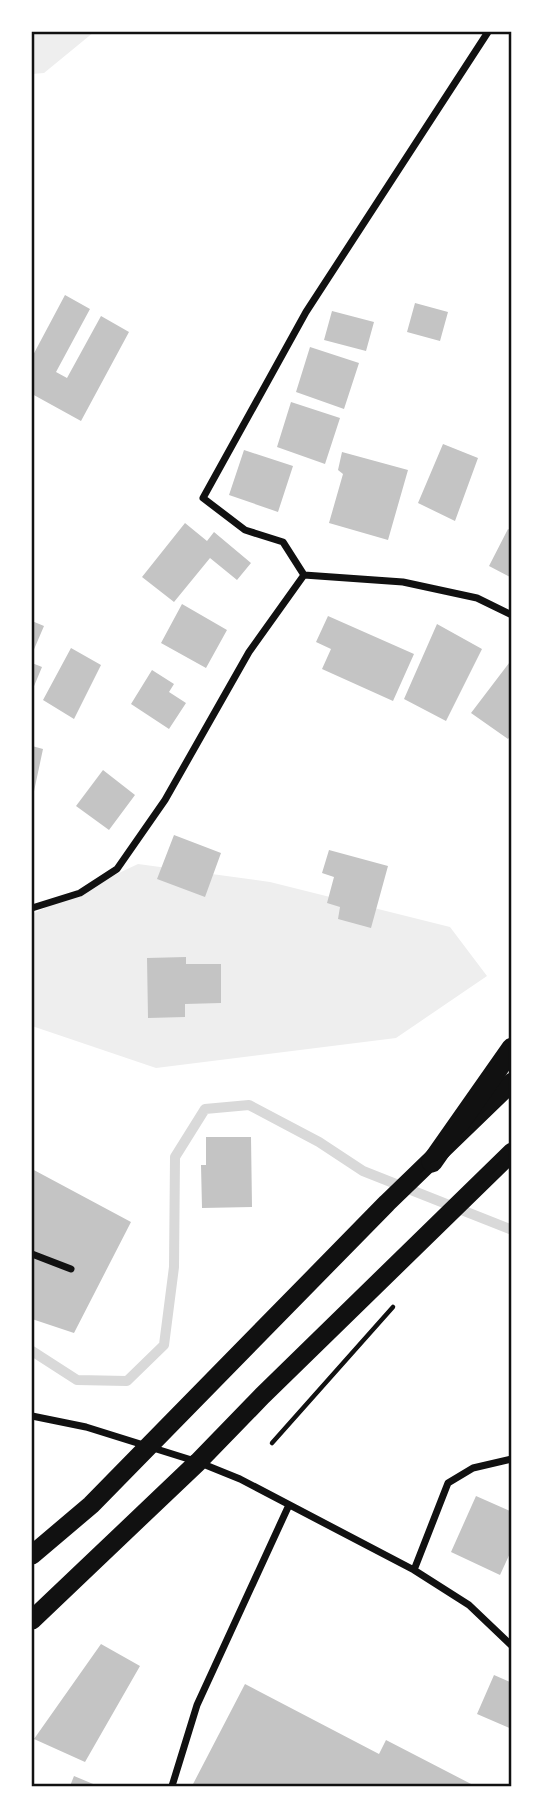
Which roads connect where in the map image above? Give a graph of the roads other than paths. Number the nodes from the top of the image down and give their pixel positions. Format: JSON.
{"nodes":[{"id":1,"x":488,"y":32,"type":"edge"},
{"id":2,"x":304,"y":575,"type":"junction"},
{"id":3,"x":512,"y":615,"type":"edge"},
{"id":4,"x":32,"y":908,"type":"edge"},
{"id":5,"x":512,"y":1048,"type":"edge"},
{"id":6,"x":512,"y":1082,"type":"edge"},
{"id":7,"x":512,"y":1152,"type":"edge"},
{"id":8,"x":432,"y":1162,"type":"junction"},
{"id":9,"x":32,"y":1254,"type":"edge"},
{"id":10,"x":71,"y":1269,"type":"dead end"},
{"id":11,"x":32,"y":1416,"type":"edge"},
{"id":12,"x":147,"y":1447,"type":"junction"},
{"id":13,"x":512,"y":1459,"type":"edge"},
{"id":14,"x":198,"y":1462,"type":"junction"},
{"id":15,"x":289,"y":1505,"type":"junction"},
{"id":16,"x":32,"y":1555,"type":"edge"},
{"id":17,"x":414,"y":1570,"type":"junction"},
{"id":18,"x":32,"y":1620,"type":"edge"},
{"id":19,"x":512,"y":1646,"type":"edge"},
{"id":20,"x":172,"y":1787,"type":"edge"}],
"edges":[{"from":1,"to":2,"type":"street"},
{"from":2,"to":3,"type":"street"},
{"from":2,"to":4,"type":"street"},
{"from":5,"to":8,"type":"highway"},
{"from":6,"to":8,"type":"highway"},
{"from":7,"to":14,"type":"highway"},
{"from":8,"to":12,"type":"highway"},
{"from":9,"to":10,"type":"street"},
{"from":11,"to":12,"type":"street"},
{"from":12,"to":14,"type":"street"},
{"from":12,"to":16,"type":"highway"},
{"from":13,"to":17,"type":"street"},
{"from":14,"to":15,"type":"street"},
{"from":14,"to":18,"type":"highway"},
{"from":15,"to":17,"type":"street"},
{"from":15,"to":20,"type":"street"},
{"from":17,"to":19,"type":"street"}]}
